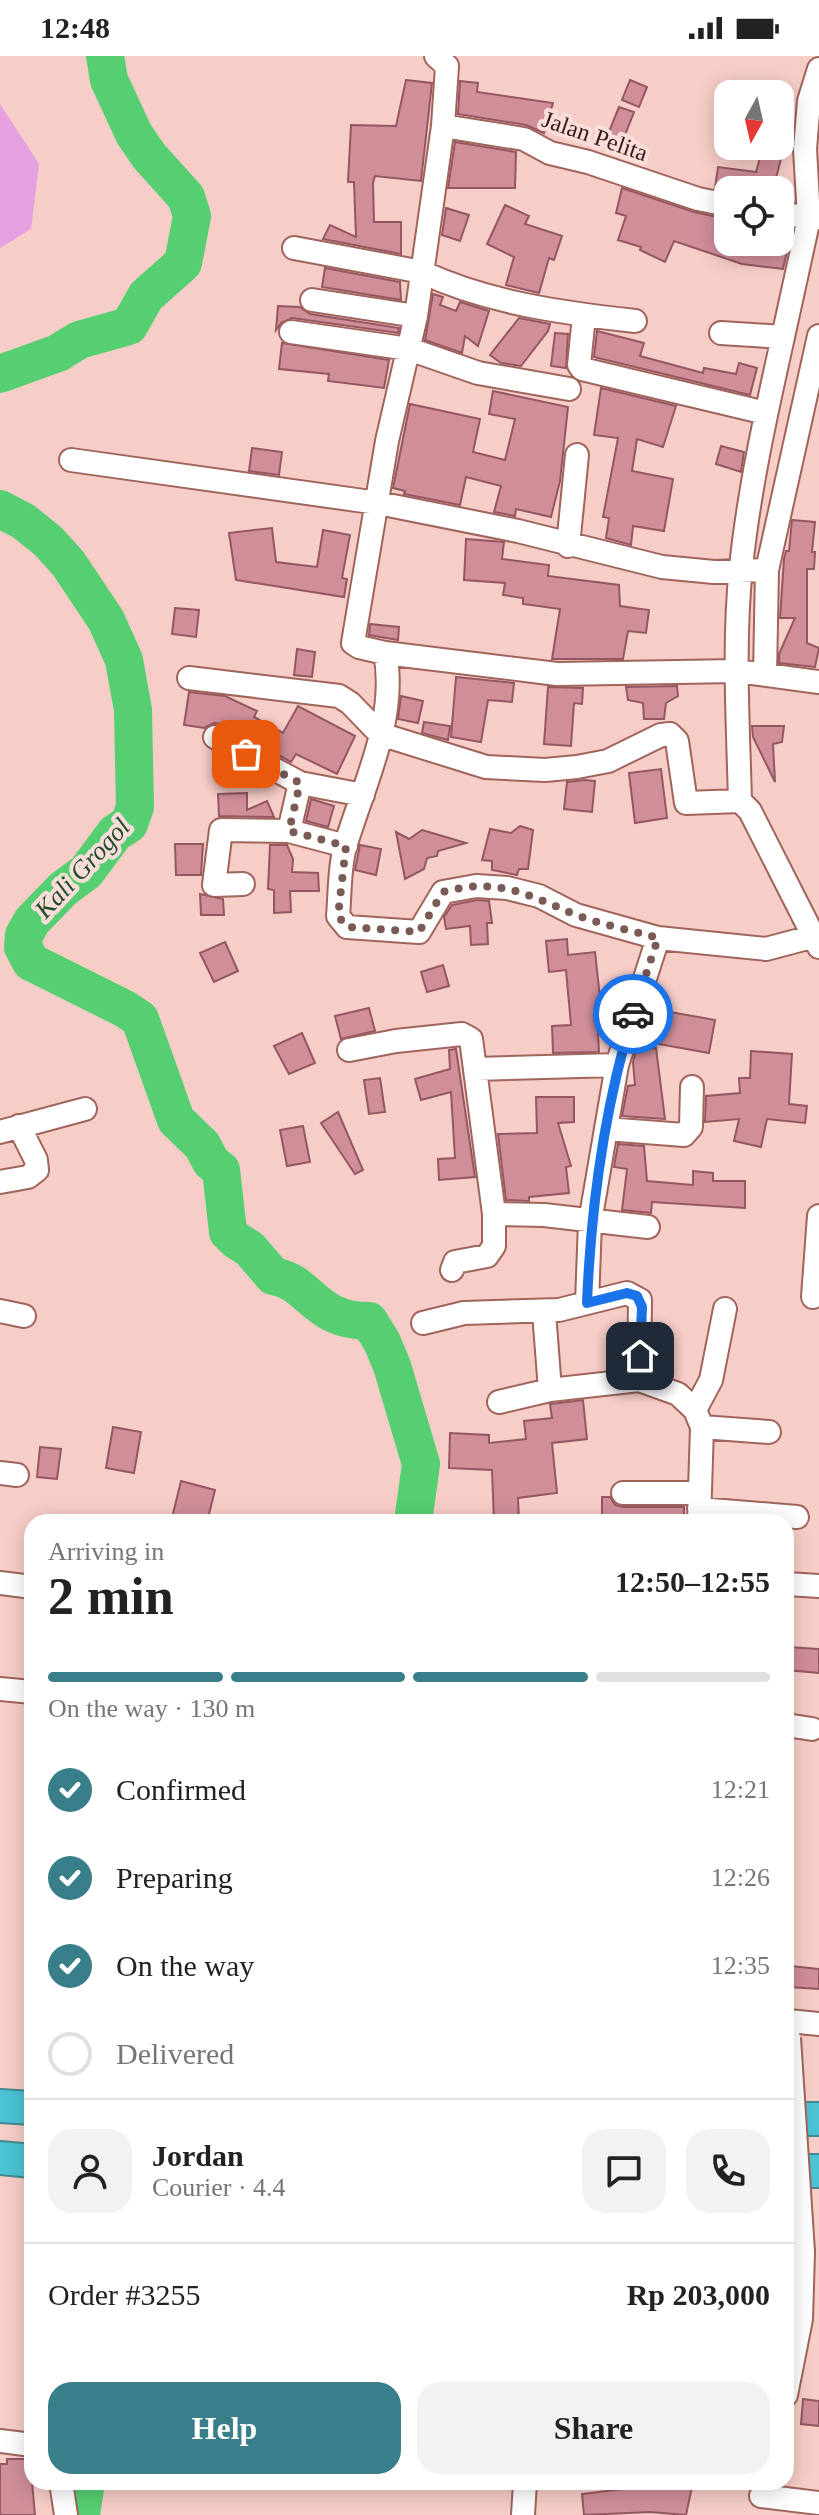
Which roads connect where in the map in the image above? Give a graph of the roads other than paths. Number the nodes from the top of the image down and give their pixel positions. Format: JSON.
{"nodes":[{"id":1,"x":436,"y":56,"type":"edge"},
{"id":2,"x":819,"y":69,"type":"edge"},
{"id":3,"x":443,"y":126,"type":"junction"},
{"id":4,"x":714,"y":201,"type":"edge"},
{"id":5,"x":794,"y":216,"type":"edge"},
{"id":6,"x":814,"y":218,"type":"edge"},
{"id":7,"x":294,"y":248,"type":"dead end"},
{"id":8,"x":422,"y":272,"type":"junction"},
{"id":9,"x":312,"y":300,"type":"dead end"},
{"id":10,"x":416,"y":316,"type":"junction"},
{"id":11,"x":584,"y":316,"type":"junction"},
{"id":12,"x":635,"y":321,"type":"dead end"},
{"id":13,"x":291,"y":332,"type":"dead end"},
{"id":14,"x":721,"y":333,"type":"dead end"},
{"id":15,"x":819,"y":336,"type":"edge"},
{"id":16,"x":783,"y":337,"type":"junction"},
{"id":17,"x":409,"y":349,"type":"junction"},
{"id":18,"x":569,"y":389,"type":"dead end"},
{"id":19,"x":766,"y":413,"type":"junction"},
{"id":20,"x":577,"y":455,"type":"dead end"},
{"id":21,"x":71,"y":460,"type":"dead end"},
{"id":22,"x":378,"y":503,"type":"junction"},
{"id":23,"x":568,"y":546,"type":"junction"},
{"id":24,"x":741,"y":570,"type":"junction"},
{"id":25,"x":767,"y":570,"type":"junction"},
{"id":26,"x":385,"y":653,"type":"junction"},
{"id":27,"x":737,"y":671,"type":"junction"},
{"id":28,"x":765,"y":674,"type":"junction"},
{"id":29,"x":189,"y":678,"type":"dead end"},
{"id":30,"x":819,"y":682,"type":"edge"},
{"id":31,"x":380,"y":734,"type":"junction"},
{"id":32,"x":215,"y":737,"type":"dead end"},
{"id":33,"x":300,"y":783,"type":"junction"},
{"id":34,"x":363,"y":795,"type":"junction"},
{"id":35,"x":740,"y":801,"type":"junction"},
{"id":36,"x":289,"y":831,"type":"junction"},
{"id":37,"x":346,"y":846,"type":"junction"},
{"id":38,"x":243,"y":884,"type":"dead end"},
{"id":39,"x":658,"y":938,"type":"junction"},
{"id":40,"x":817,"y":942,"type":"edge"},
{"id":41,"x":349,"y":1050,"type":"dead end"},
{"id":42,"x":617,"y":1065,"type":"junction"},
{"id":43,"x":476,"y":1069,"type":"junction"},
{"id":44,"x":692,"y":1087,"type":"dead end"},
{"id":45,"x":85,"y":1109,"type":"dead end"},
{"id":46,"x":9,"y":1129,"type":"edge"},
{"id":47,"x":606,"y":1129,"type":"junction"},
{"id":48,"x":0,"y":1182,"type":"edge"},
{"id":49,"x":494,"y":1214,"type":"junction"},
{"id":50,"x":819,"y":1216,"type":"edge"},
{"id":51,"x":590,"y":1222,"type":"junction"},
{"id":52,"x":648,"y":1227,"type":"dead end"},
{"id":53,"x":818,"y":1245,"type":"edge"},
{"id":54,"x":452,"y":1270,"type":"dead end"},
{"id":55,"x":813,"y":1297,"type":"dead end"},
{"id":56,"x":587,"y":1303,"type":"junction"},
{"id":57,"x":725,"y":1309,"type":"dead end"},
{"id":58,"x":0,"y":1311,"type":"edge"},
{"id":59,"x":544,"y":1312,"type":"junction"},
{"id":60,"x":24,"y":1316,"type":"dead end"},
{"id":61,"x":423,"y":1323,"type":"dead end"},
{"id":62,"x":639,"y":1380,"type":"junction"},
{"id":63,"x":550,"y":1390,"type":"junction"},
{"id":64,"x":499,"y":1402,"type":"dead end"},
{"id":65,"x":698,"y":1419,"type":"junction"},
{"id":66,"x":769,"y":1432,"type":"dead end"},
{"id":67,"x":623,"y":1493,"type":"dead end"},
{"id":68,"x":699,"y":1508,"type":"edge"},
{"id":69,"x":764,"y":1514,"type":"edge"},
{"id":70,"x":794,"y":1517,"type":"edge"},
{"id":71,"x":797,"y":1517,"type":"dead end"},
{"id":72,"x":0,"y":1583,"type":"edge"},
{"id":73,"x":794,"y":1584,"type":"edge"},
{"id":74,"x":24,"y":1586,"type":"edge"},
{"id":75,"x":819,"y":1586,"type":"edge"},
{"id":76,"x":0,"y":1689,"type":"edge"},
{"id":77,"x":24,"y":1691,"type":"edge"},
{"id":78,"x":794,"y":1726,"type":"edge"},
{"id":79,"x":812,"y":1729,"type":"dead end"},
{"id":80,"x":819,"y":2024,"type":"edge"},
{"id":81,"x":794,"y":2026,"type":"edge"},
{"id":82,"x":0,"y":2106,"type":"edge"},
{"id":83,"x":24,"y":2108,"type":"edge"},
{"id":84,"x":794,"y":2116,"type":"edge"},
{"id":85,"x":794,"y":2119,"type":"edge"},
{"id":86,"x":819,"y":2119,"type":"edge"},
{"id":87,"x":0,"y":2158,"type":"edge"},
{"id":88,"x":24,"y":2160,"type":"edge"},
{"id":89,"x":794,"y":2171,"type":"edge"},
{"id":90,"x":819,"y":2171,"type":"edge"},
{"id":91,"x":794,"y":2354,"type":"edge"},
{"id":92,"x":0,"y":2441,"type":"edge"},
{"id":93,"x":24,"y":2444,"type":"edge"},
{"id":94,"x":62,"y":2490,"type":"edge"},
{"id":95,"x":525,"y":2490,"type":"edge"},
{"id":96,"x":761,"y":2498,"type":"edge"},
{"id":97,"x":819,"y":2503,"type":"edge"},
{"id":98,"x":66,"y":2515,"type":"edge"},
{"id":99,"x":523,"y":2515,"type":"edge"}],
"edges":[{"from":1,"to":3,"type":"street"},
{"from":2,"to":6,"type":"street"},
{"from":3,"to":4,"type":"street","name":"Jalan Pelita"},
{"from":3,"to":8,"type":"street"},
{"from":5,"to":6,"type":"street"},
{"from":6,"to":16,"type":"street"},
{"from":7,"to":8,"type":"street"},
{"from":8,"to":10,"type":"street"},
{"from":8,"to":11,"type":"street"},
{"from":9,"to":10,"type":"street"},
{"from":10,"to":17,"type":"street"},
{"from":11,"to":12,"type":"street"},
{"from":11,"to":19,"type":"street"},
{"from":13,"to":17,"type":"street"},
{"from":14,"to":16,"type":"street"},
{"from":15,"to":25,"type":"street"},
{"from":16,"to":19,"type":"street"},
{"from":17,"to":18,"type":"street"},
{"from":17,"to":22,"type":"street"},
{"from":19,"to":24,"type":"street"},
{"from":20,"to":23,"type":"street"},
{"from":21,"to":22,"type":"street"},
{"from":22,"to":23,"type":"street"},
{"from":22,"to":26,"type":"street"},
{"from":23,"to":24,"type":"street"},
{"from":24,"to":25,"type":"street"},
{"from":24,"to":27,"type":"street"},
{"from":25,"to":28,"type":"street"},
{"from":26,"to":27,"type":"street"},
{"from":26,"to":31,"type":"street"},
{"from":27,"to":28,"type":"street"},
{"from":27,"to":35,"type":"street"},
{"from":28,"to":30,"type":"street"},
{"from":29,"to":31,"type":"street"},
{"from":31,"to":34,"type":"street"},
{"from":31,"to":35,"type":"street"},
{"from":32,"to":33,"type":"street"},
{"from":33,"to":34,"type":"street"},
{"from":33,"to":36,"type":"street"},
{"from":34,"to":37,"type":"street"},
{"from":35,"to":40,"type":"street"},
{"from":36,"to":37,"type":"street"},
{"from":36,"to":38,"type":"street"},
{"from":37,"to":39,"type":"street"},
{"from":39,"to":40,"type":"street"},
{"from":39,"to":42,"type":"street"},
{"from":41,"to":43,"type":"street"},
{"from":42,"to":43,"type":"street"},
{"from":42,"to":47,"type":"street"},
{"from":43,"to":49,"type":"street"},
{"from":44,"to":47,"type":"street"},
{"from":45,"to":46,"type":"street"},
{"from":46,"to":48,"type":"street"},
{"from":47,"to":51,"type":"street"},
{"from":49,"to":51,"type":"street"},
{"from":49,"to":54,"type":"street"},
{"from":50,"to":53,"type":"street"},
{"from":51,"to":52,"type":"street"},
{"from":51,"to":56,"type":"street"},
{"from":53,"to":55,"type":"street"},
{"from":56,"to":59,"type":"street"},
{"from":56,"to":62,"type":"street"},
{"from":57,"to":65,"type":"street"},
{"from":58,"to":60,"type":"street"},
{"from":59,"to":61,"type":"street"},
{"from":59,"to":63,"type":"street"},
{"from":62,"to":63,"type":"street"},
{"from":62,"to":65,"type":"street"},
{"from":63,"to":64,"type":"street"},
{"from":65,"to":66,"type":"street"},
{"from":65,"to":68,"type":"street"},
{"from":67,"to":68,"type":"street"},
{"from":68,"to":69,"type":"street"},
{"from":70,"to":71,"type":"street"},
{"from":72,"to":74,"type":"street"},
{"from":73,"to":75,"type":"street"},
{"from":76,"to":77,"type":"street"},
{"from":78,"to":79,"type":"street"},
{"from":80,"to":81,"type":"street"},
{"from":82,"to":83,"type":"highway"},
{"from":84,"to":91,"type":"street","bridge":true},
{"from":85,"to":86,"type":"highway"},
{"from":87,"to":88,"type":"highway"},
{"from":89,"to":90,"type":"highway"},
{"from":92,"to":93,"type":"street"},
{"from":94,"to":98,"type":"street"},
{"from":95,"to":99,"type":"street"},
{"from":96,"to":97,"type":"street"}]}
